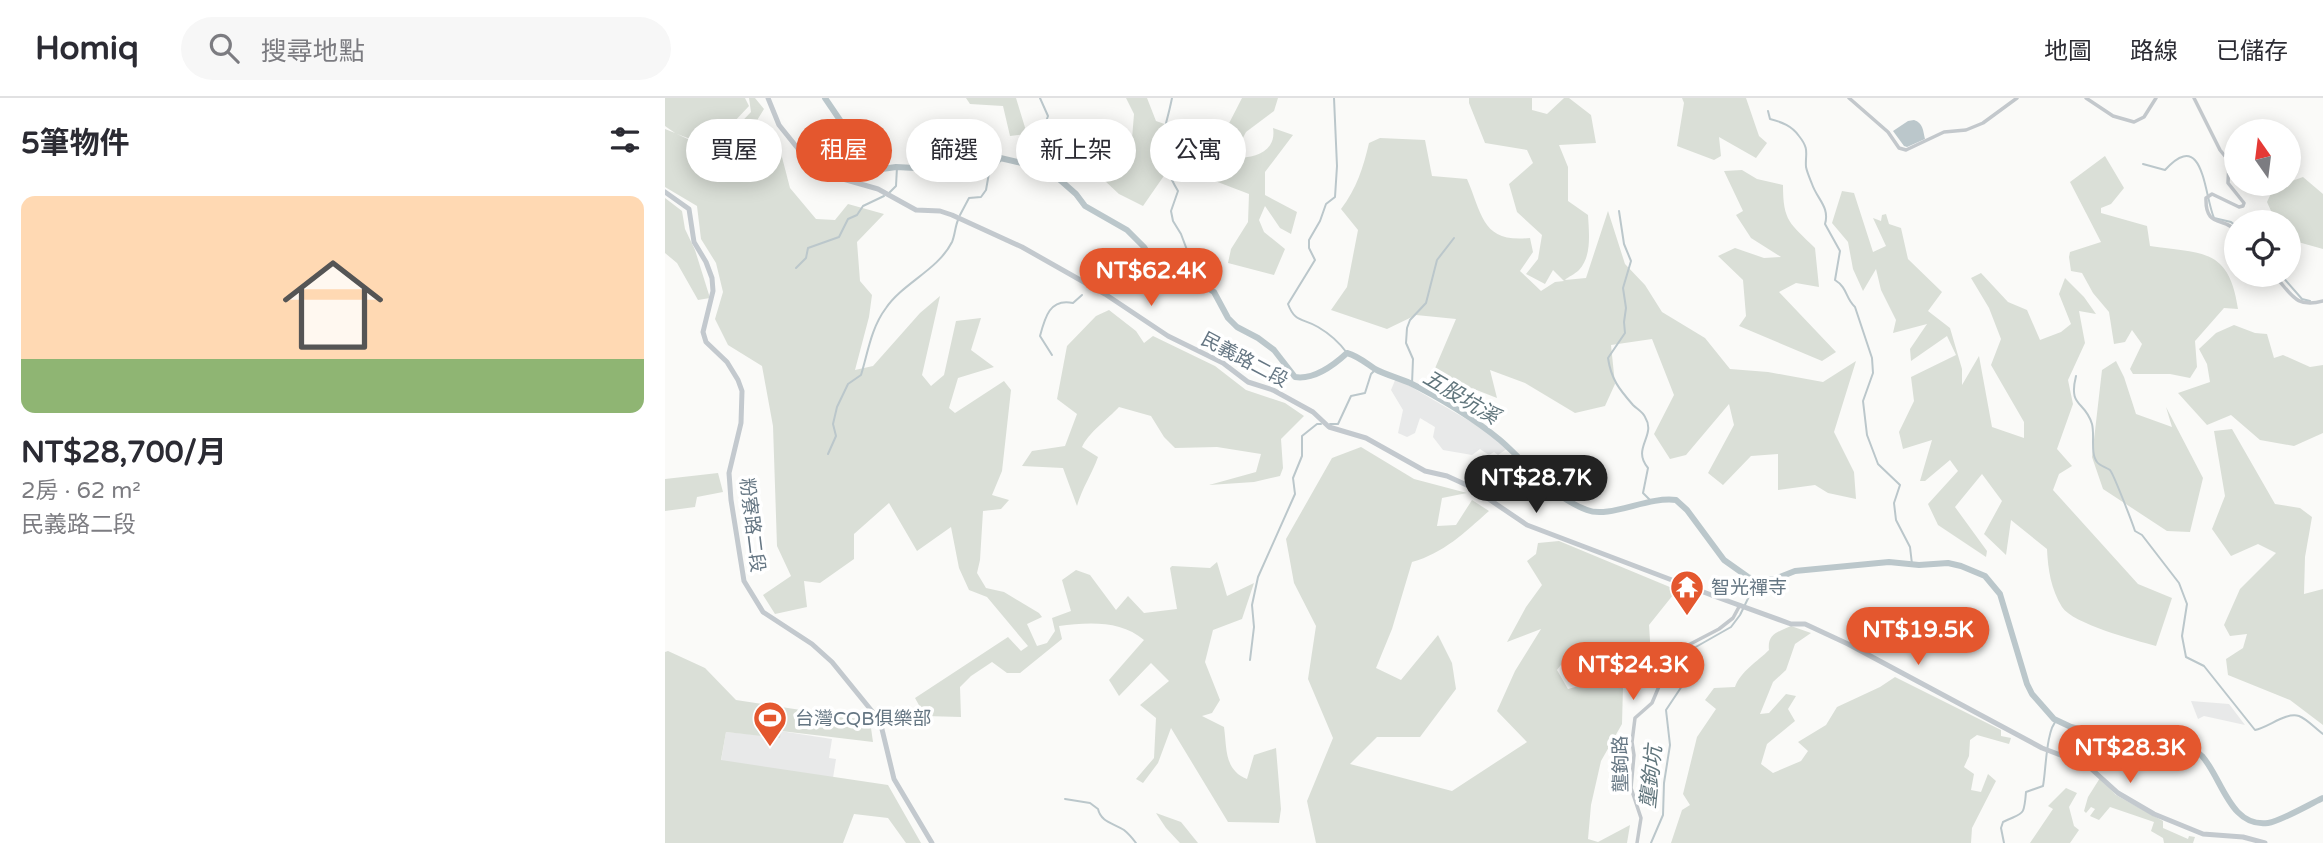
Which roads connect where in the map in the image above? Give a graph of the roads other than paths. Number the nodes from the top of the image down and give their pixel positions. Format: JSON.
{"nodes":[{"id":1,"x":768,"y":98,"type":"edge"},
{"id":2,"x":1849,"y":98,"type":"edge"},
{"id":3,"x":2017,"y":98,"type":"edge"},
{"id":4,"x":2086,"y":98,"type":"edge"},
{"id":5,"x":2156,"y":98,"type":"edge"},
{"id":6,"x":2194,"y":98,"type":"edge"},
{"id":7,"x":665,"y":192,"type":"edge"},
{"id":8,"x":2224,"y":224,"type":"edge"},
{"id":9,"x":2284,"y":287,"type":"edge"},
{"id":10,"x":2323,"y":300,"type":"edge"},
{"id":11,"x":1743,"y":606,"type":"junction"},
{"id":12,"x":932,"y":843,"type":"edge"},
{"id":13,"x":1637,"y":843,"type":"edge"},
{"id":14,"x":2265,"y":843,"type":"edge"}],
"edges":[{"from":1,"to":11,"type":"main road","name":"民義路二段"},
{"from":2,"to":3,"type":"street"},
{"from":4,"to":5,"type":"street"},
{"from":6,"to":8,"type":"street"},
{"from":7,"to":12,"type":"main road","name":"粉寮路二段"},
{"from":9,"to":10,"type":"street"},
{"from":11,"to":13,"type":"street","name":"壟鉤路"},
{"from":11,"to":14,"type":"main road","name":"民義路二段"}]}
